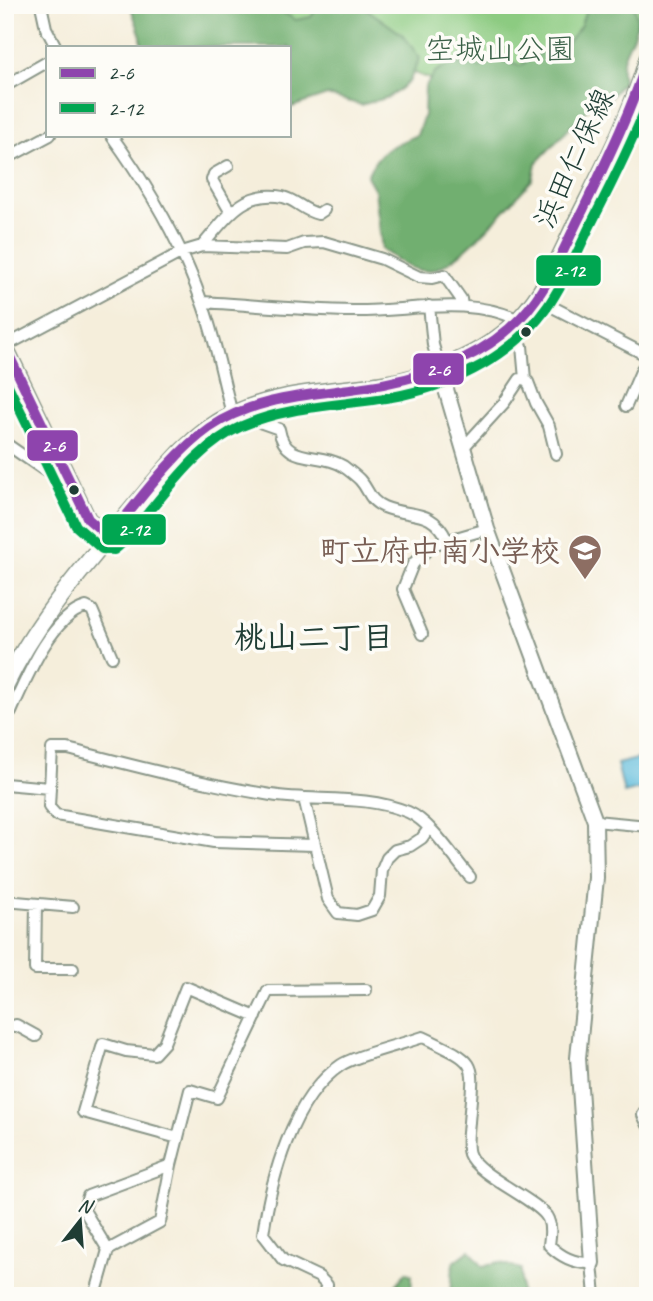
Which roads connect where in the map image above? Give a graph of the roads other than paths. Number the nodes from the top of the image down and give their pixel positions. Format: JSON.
{"nodes":[{"id":1,"x":41,"y":5,"type":"edge"},
{"id":2,"x":55,"y":46,"type":"edge"},
{"id":3,"x":648,"y":58,"type":"edge"},
{"id":4,"x":46,"y":63,"type":"edge"},
{"id":5,"x":5,"y":86,"type":"edge"},
{"id":6,"x":625,"y":123,"type":"junction"},
{"id":7,"x":648,"y":130,"type":"edge"},
{"id":8,"x":48,"y":136,"type":"edge"},
{"id":9,"x":112,"y":136,"type":"edge"},
{"id":10,"x":5,"y":159,"type":"edge"},
{"id":11,"x":228,"y":166,"type":"dead end"},
{"id":12,"x":324,"y":209,"type":"dead end"},
{"id":13,"x":230,"y":211,"type":"junction"},
{"id":14,"x":202,"y":246,"type":"junction"},
{"id":15,"x":182,"y":252,"type":"junction"},
{"id":16,"x":537,"y":299,"type":"junction"},
{"id":17,"x":202,"y":302,"type":"junction"},
{"id":18,"x":429,"y":306,"type":"junction"},
{"id":19,"x":462,"y":306,"type":"junction"},
{"id":20,"x":519,"y":320,"type":"junction"},
{"id":21,"x":5,"y":346,"type":"edge"},
{"id":22,"x":523,"y":346,"type":"dead end"},
{"id":23,"x":648,"y":356,"type":"edge"},
{"id":24,"x":648,"y":363,"type":"edge"},
{"id":25,"x":440,"y":369,"type":"junction"},
{"id":26,"x":525,"y":379,"type":"junction"},
{"id":27,"x":626,"y":406,"type":"dead end"},
{"id":28,"x":237,"y":412,"type":"junction"},
{"id":29,"x":5,"y":443,"type":"edge"},
{"id":30,"x":463,"y":448,"type":"junction"},
{"id":31,"x":556,"y":454,"type":"dead end"},
{"id":32,"x":62,"y":463,"type":"junction"},
{"id":33,"x":488,"y":528,"type":"junction"},
{"id":34,"x":109,"y":537,"type":"junction"},
{"id":35,"x":447,"y":540,"type":"junction"},
{"id":36,"x":422,"y":634,"type":"dead end"},
{"id":37,"x":112,"y":657,"type":"dead end"},
{"id":38,"x":5,"y":686,"type":"edge"},
{"id":39,"x":5,"y":711,"type":"edge"},
{"id":40,"x":5,"y":784,"type":"edge"},
{"id":41,"x":48,"y":788,"type":"junction"},
{"id":42,"x":304,"y":797,"type":"junction"},
{"id":43,"x":594,"y":821,"type":"junction"},
{"id":44,"x":648,"y":826,"type":"edge"},
{"id":45,"x":429,"y":828,"type":"junction"},
{"id":46,"x":314,"y":845,"type":"junction"},
{"id":47,"x":470,"y":877,"type":"dead end"},
{"id":48,"x":5,"y":901,"type":"edge"},
{"id":49,"x":36,"y":904,"type":"junction"},
{"id":50,"x":73,"y":907,"type":"dead end"},
{"id":51,"x":73,"y":969,"type":"dead end"},
{"id":52,"x":366,"y":990,"type":"dead end"},
{"id":53,"x":256,"y":1017,"type":"junction"},
{"id":54,"x":5,"y":1028,"type":"edge"},
{"id":55,"x":36,"y":1036,"type":"dead end"},
{"id":56,"x":648,"y":1107,"type":"edge"},
{"id":57,"x":648,"y":1125,"type":"edge"},
{"id":58,"x":178,"y":1138,"type":"junction"},
{"id":59,"x":171,"y":1165,"type":"junction"},
{"id":60,"x":108,"y":1250,"type":"junction"},
{"id":61,"x":592,"y":1263,"type":"junction"},
{"id":62,"x":95,"y":1296,"type":"edge"},
{"id":63,"x":323,"y":1296,"type":"edge"},
{"id":64,"x":595,"y":1296,"type":"edge"}],
"edges":[{"from":1,"to":2,"type":"street"},
{"from":3,"to":6,"type":"main road","name":"浜田仁保線"},
{"from":4,"to":5,"type":"street"},
{"from":6,"to":7,"type":"street"},
{"from":6,"to":16,"type":"main road","name":"浜田仁保線"},
{"from":8,"to":10,"type":"street"},
{"from":9,"to":15,"type":"street"},
{"from":11,"to":13,"type":"street"},
{"from":12,"to":13,"type":"street"},
{"from":13,"to":14,"type":"street"},
{"from":14,"to":15,"type":"street"},
{"from":14,"to":19,"type":"street"},
{"from":15,"to":17,"type":"street"},
{"from":15,"to":21,"type":"street"},
{"from":16,"to":20,"type":"main road","name":"浜田仁保線"},
{"from":16,"to":23,"type":"street"},
{"from":17,"to":18,"type":"street"},
{"from":17,"to":28,"type":"street"},
{"from":18,"to":19,"type":"street"},
{"from":18,"to":25,"type":"street"},
{"from":19,"to":20,"type":"street"},
{"from":20,"to":25,"type":"main road","name":"浜田仁保線"},
{"from":21,"to":32,"type":"street"},
{"from":22,"to":26,"type":"street"},
{"from":24,"to":27,"type":"street"},
{"from":25,"to":28,"type":"main road","name":"浜田仁保線"},
{"from":25,"to":30,"type":"street"},
{"from":26,"to":30,"type":"street"},
{"from":26,"to":31,"type":"street"},
{"from":28,"to":34,"type":"main road","name":"浜田仁保線"},
{"from":28,"to":35,"type":"street"},
{"from":29,"to":32,"type":"street"},
{"from":30,"to":33,"type":"street"},
{"from":32,"to":34,"type":"street"},
{"from":33,"to":35,"type":"street"},
{"from":33,"to":43,"type":"street"},
{"from":34,"to":38,"type":"main road","name":"浜田仁保線"},
{"from":35,"to":36,"type":"street"},
{"from":37,"to":39,"type":"street"},
{"from":40,"to":41,"type":"street"},
{"from":41,"to":42,"type":"street"},
{"from":41,"to":46,"type":"street"},
{"from":42,"to":45,"type":"street"},
{"from":42,"to":46,"type":"street"},
{"from":43,"to":44,"type":"street"},
{"from":43,"to":61,"type":"street"},
{"from":45,"to":46,"type":"street"},
{"from":45,"to":47,"type":"street"},
{"from":48,"to":49,"type":"street"},
{"from":49,"to":50,"type":"street"},
{"from":49,"to":51,"type":"street"},
{"from":52,"to":53,"type":"street"},
{"from":53,"to":58,"type":"street"},
{"from":53,"to":58,"type":"street"},
{"from":54,"to":55,"type":"street"},
{"from":56,"to":57,"type":"street"},
{"from":58,"to":59,"type":"street"},
{"from":59,"to":60,"type":"street"},
{"from":59,"to":60,"type":"street"},
{"from":60,"to":62,"type":"street"},
{"from":61,"to":63,"type":"street"},
{"from":61,"to":64,"type":"street"}]}
